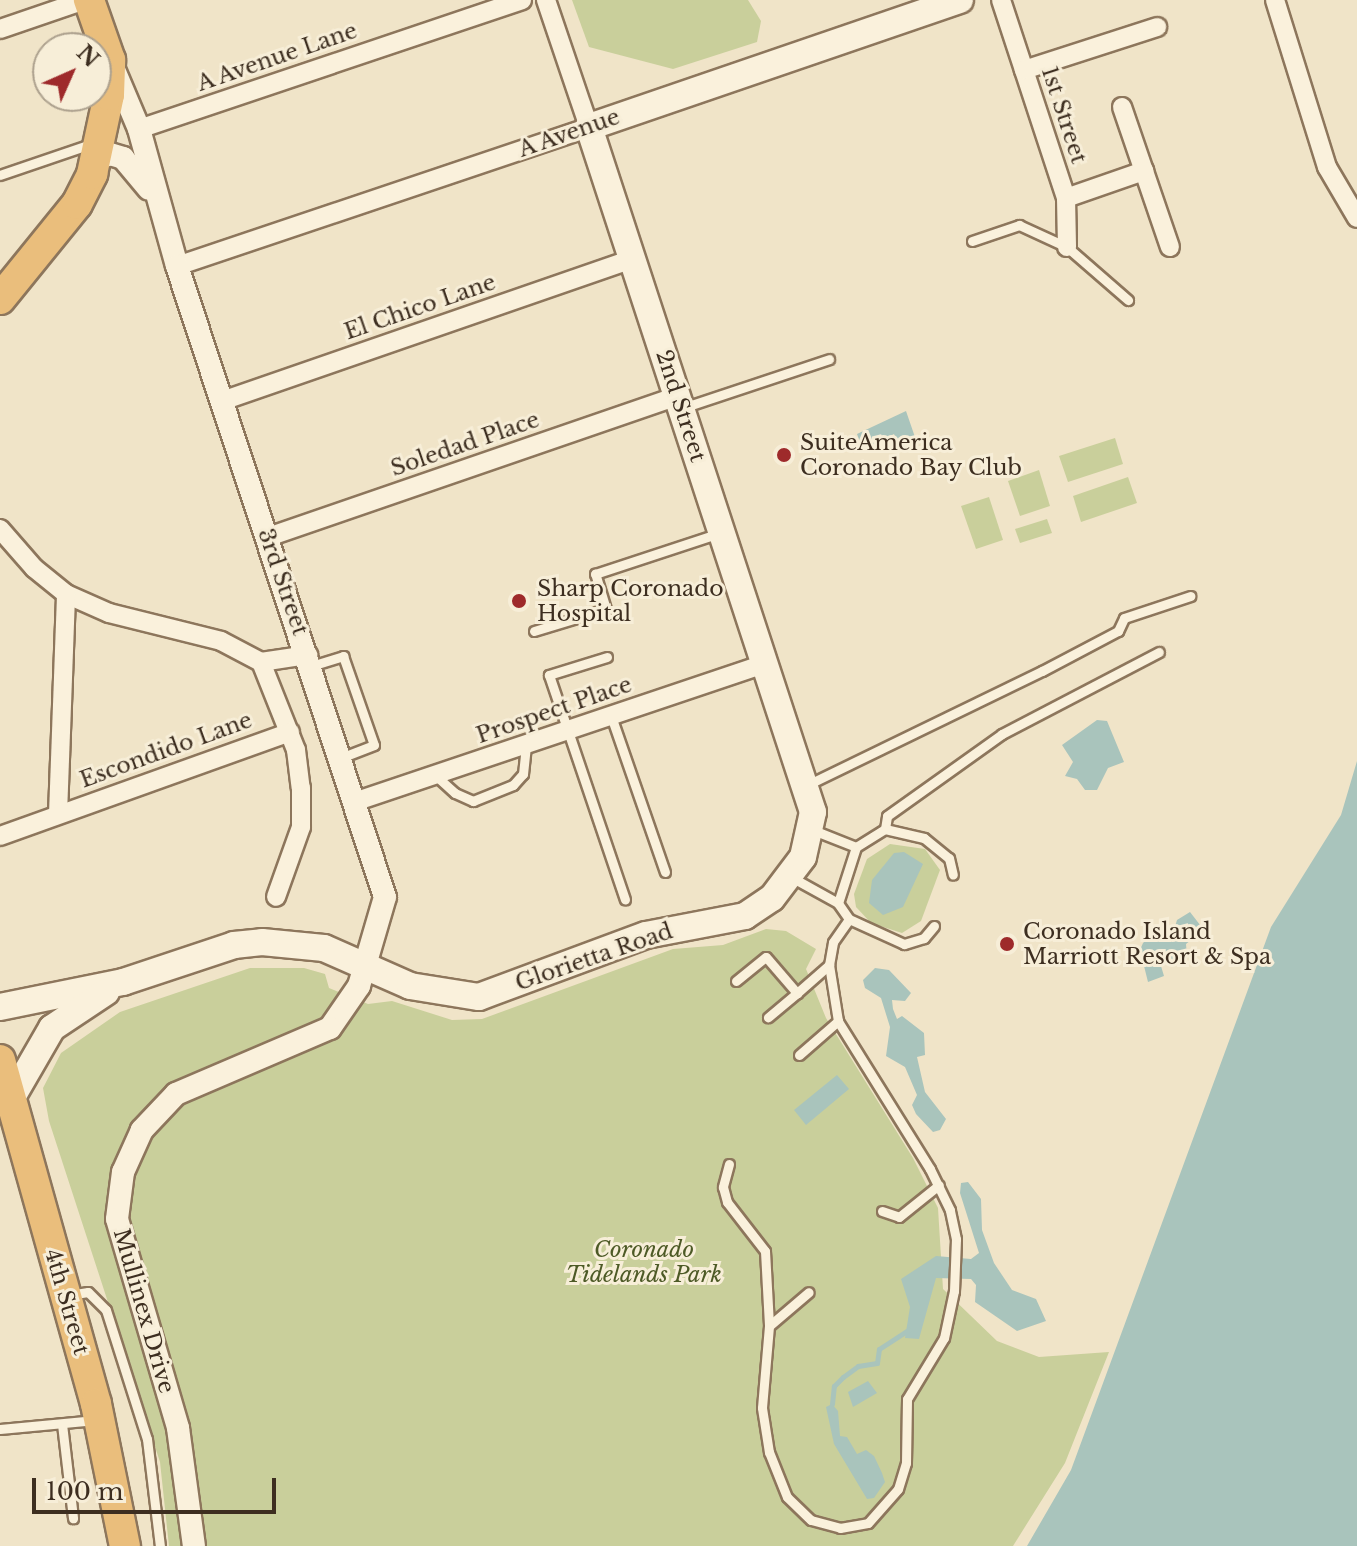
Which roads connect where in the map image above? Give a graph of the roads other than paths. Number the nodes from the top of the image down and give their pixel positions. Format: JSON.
{"nodes":[{"id":1,"x":87,"y":0,"type":"edge"},
{"id":2,"x":522,"y":0,"type":"edge"},
{"id":3,"x":546,"y":0,"type":"edge"},
{"id":4,"x":960,"y":0,"type":"edge"},
{"id":5,"x":1001,"y":0,"type":"edge"},
{"id":6,"x":1275,"y":0,"type":"edge"},
{"id":7,"x":1157,"y":27,"type":"dead end"},
{"id":8,"x":0,"y":29,"type":"edge"},
{"id":9,"x":99,"y":32,"type":"edge"},
{"id":10,"x":112,"y":65,"type":"edge"},
{"id":11,"x":1024,"y":70,"type":"junction"},
{"id":12,"x":1122,"y":107,"type":"dead end"},
{"id":13,"x":103,"y":112,"type":"edge"},
{"id":14,"x":589,"y":127,"type":"junction"},
{"id":15,"x":139,"y":129,"type":"junction"},
{"id":16,"x":97,"y":151,"type":"junction"},
{"id":17,"x":1144,"y":171,"type":"junction"},
{"id":18,"x":0,"y":175,"type":"edge"},
{"id":19,"x":1066,"y":198,"type":"junction"},
{"id":20,"x":156,"y":199,"type":"junction"},
{"id":21,"x":1357,"y":218,"type":"edge"},
{"id":22,"x":972,"y":241,"type":"dead end"},
{"id":23,"x":1067,"y":247,"type":"junction"},
{"id":24,"x":1170,"y":247,"type":"dead end"},
{"id":25,"x":633,"y":259,"type":"junction"},
{"id":26,"x":177,"y":266,"type":"junction"},
{"id":27,"x":0,"y":299,"type":"edge"},
{"id":28,"x":1128,"y":300,"type":"dead end"},
{"id":29,"x":829,"y":359,"type":"dead end"},
{"id":30,"x":222,"y":401,"type":"junction"},
{"id":31,"x":680,"y":402,"type":"junction"},
{"id":32,"x":0,"y":529,"type":"edge"},
{"id":33,"x":723,"y":532,"type":"junction"},
{"id":34,"x":268,"y":537,"type":"junction"},
{"id":35,"x":66,"y":594,"type":"junction"},
{"id":36,"x":1190,"y":596,"type":"dead end"},
{"id":37,"x":534,"y":631,"type":"dead end"},
{"id":38,"x":1159,"y":652,"type":"dead end"},
{"id":39,"x":607,"y":657,"type":"dead end"},
{"id":40,"x":310,"y":660,"type":"junction"},
{"id":41,"x":261,"y":662,"type":"junction"},
{"id":42,"x":766,"y":663,"type":"junction"},
{"id":43,"x":611,"y":716,"type":"junction"},
{"id":44,"x":566,"y":731,"type":"junction"},
{"id":45,"x":290,"y":732,"type":"junction"},
{"id":46,"x":526,"y":744,"type":"junction"},
{"id":47,"x":342,"y":757,"type":"junction"},
{"id":48,"x":435,"y":775,"type":"junction"},
{"id":49,"x":807,"y":785,"type":"junction"},
{"id":50,"x":357,"y":801,"type":"junction"},
{"id":51,"x":58,"y":814,"type":"junction"},
{"id":52,"x":813,"y":821,"type":"junction"},
{"id":53,"x":885,"y":829,"type":"junction"},
{"id":54,"x":0,"y":836,"type":"edge"},
{"id":55,"x":856,"y":847,"type":"junction"},
{"id":56,"x":665,"y":872,"type":"dead end"},
{"id":57,"x":953,"y":875,"type":"dead end"},
{"id":58,"x":791,"y":877,"type":"junction"},
{"id":59,"x":276,"y":897,"type":"dead end"},
{"id":60,"x":625,"y":899,"type":"dead end"},
{"id":61,"x":838,"y":903,"type":"junction"},
{"id":62,"x":849,"y":919,"type":"junction"},
{"id":63,"x":934,"y":926,"type":"dead end"},
{"id":64,"x":366,"y":965,"type":"junction"},
{"id":65,"x":829,"y":965,"type":"junction"},
{"id":66,"x":736,"y":981,"type":"dead end"},
{"id":67,"x":123,"y":982,"type":"junction"},
{"id":68,"x":797,"y":993,"type":"junction"},
{"id":69,"x":0,"y":1007,"type":"edge"},
{"id":70,"x":768,"y":1017,"type":"dead end"},
{"id":71,"x":838,"y":1021,"type":"junction"},
{"id":72,"x":799,"y":1055,"type":"dead end"},
{"id":73,"x":0,"y":1060,"type":"edge"},
{"id":74,"x":11,"y":1099,"type":"junction"},
{"id":75,"x":729,"y":1164,"type":"dead end"},
{"id":76,"x":939,"y":1185,"type":"junction"},
{"id":77,"x":882,"y":1211,"type":"dead end"},
{"id":78,"x":809,"y":1292,"type":"dead end"},
{"id":79,"x":65,"y":1296,"type":"junction"},
{"id":80,"x":769,"y":1326,"type":"junction"},
{"id":81,"x":100,"y":1420,"type":"junction"},
{"id":82,"x":62,"y":1424,"type":"junction"},
{"id":83,"x":0,"y":1429,"type":"edge"},
{"id":84,"x":73,"y":1518,"type":"dead end"},
{"id":85,"x":125,"y":1546,"type":"edge"},
{"id":86,"x":160,"y":1546,"type":"edge"},
{"id":87,"x":194,"y":1546,"type":"edge"}],
"edges":[{"from":1,"to":8,"type":"street"},
{"from":1,"to":9,"type":"highway","name":"3rd Street"},
{"from":2,"to":15,"type":"street","name":"A Avenue Lane"},
{"from":3,"to":14,"type":"street","name":"2nd Street"},
{"from":4,"to":14,"type":"main road","name":"A Avenue"},
{"from":5,"to":11,"type":"street","name":"1st Street"},
{"from":6,"to":21,"type":"street"},
{"from":7,"to":11,"type":"street"},
{"from":10,"to":15,"type":"street","name":"3rd Street"},
{"from":11,"to":19,"type":"street","name":"1st Street"},
{"from":12,"to":17,"type":"street"},
{"from":13,"to":16,"type":"highway"},
{"from":14,"to":25,"type":"main road","name":"2nd Street"},
{"from":14,"to":26,"type":"street","name":"A Avenue"},
{"from":15,"to":20,"type":"street","name":"3rd Street"},
{"from":16,"to":18,"type":"lane"},
{"from":16,"to":20,"type":"street","name":"3rd Street"},
{"from":16,"to":27,"type":"highway"},
{"from":17,"to":19,"type":"street"},
{"from":17,"to":24,"type":"street"},
{"from":19,"to":23,"type":"street","name":"1st Street"},
{"from":20,"to":26,"type":"street","name":"3rd Street"},
{"from":22,"to":23,"type":"lane"},
{"from":23,"to":28,"type":"lane"},
{"from":25,"to":30,"type":"street","name":"El Chico Lane"},
{"from":25,"to":31,"type":"main road","name":"2nd Street"},
{"from":26,"to":30,"type":"street","name":"3rd Street"},
{"from":29,"to":31,"type":"lane"},
{"from":30,"to":34,"type":"street","name":"3rd Street"},
{"from":31,"to":33,"type":"main road","name":"2nd Street"},
{"from":31,"to":34,"type":"street","name":"Soledad Place"},
{"from":32,"to":35,"type":"street"},
{"from":33,"to":37,"type":"lane"},
{"from":33,"to":42,"type":"main road","name":"2nd Street"},
{"from":34,"to":40,"type":"street","name":"3rd Street"},
{"from":35,"to":41,"type":"street"},
{"from":35,"to":51,"type":"street","name":"Escondido Lane"},
{"from":36,"to":49,"type":"lane"},
{"from":38,"to":53,"type":"lane"},
{"from":39,"to":44,"type":"lane"},
{"from":40,"to":41,"type":"street"},
{"from":40,"to":47,"type":"street","name":"3rd Street"},
{"from":40,"to":47,"type":"lane"},
{"from":41,"to":45,"type":"street"},
{"from":42,"to":43,"type":"street","name":"Prospect Place"},
{"from":42,"to":49,"type":"main road","name":"2nd Street"},
{"from":43,"to":44,"type":"street","name":"Prospect Place"},
{"from":43,"to":56,"type":"lane"},
{"from":44,"to":46,"type":"street","name":"Prospect Place"},
{"from":44,"to":60,"type":"lane"},
{"from":45,"to":51,"type":"street","name":"Escondido Lane"},
{"from":45,"to":59,"type":"street"},
{"from":46,"to":48,"type":"street","name":"Prospect Place"},
{"from":46,"to":48,"type":"lane"},
{"from":47,"to":50,"type":"street","name":"3rd Street"},
{"from":48,"to":50,"type":"street","name":"Prospect Place"},
{"from":49,"to":52,"type":"main road","name":"2nd Street"},
{"from":50,"to":64,"type":"street","name":"3rd Street"},
{"from":51,"to":54,"type":"street","name":"Escondido Lane"},
{"from":52,"to":55,"type":"lane"},
{"from":52,"to":58,"type":"main road","name":"Glorietta Road"},
{"from":53,"to":55,"type":"lane"},
{"from":53,"to":57,"type":"lane"},
{"from":55,"to":61,"type":"lane"},
{"from":58,"to":61,"type":"lane"},
{"from":58,"to":64,"type":"main road","name":"Glorietta Road"},
{"from":61,"to":62,"type":"lane"},
{"from":62,"to":63,"type":"lane"},
{"from":62,"to":65,"type":"lane"},
{"from":64,"to":67,"type":"main road","name":"Glorietta Road"},
{"from":64,"to":87,"type":"street","name":"Mullinex Drive"},
{"from":65,"to":68,"type":"lane"},
{"from":65,"to":71,"type":"lane"},
{"from":66,"to":68,"type":"lane"},
{"from":67,"to":69,"type":"main road"},
{"from":67,"to":74,"type":"main road"},
{"from":68,"to":70,"type":"lane"},
{"from":71,"to":72,"type":"lane"},
{"from":71,"to":76,"type":"lane"},
{"from":73,"to":74,"type":"highway","name":"4th Street"},
{"from":74,"to":79,"type":"highway","name":"4th Street"},
{"from":75,"to":80,"type":"lane"},
{"from":76,"to":77,"type":"lane"},
{"from":76,"to":80,"type":"lane"},
{"from":78,"to":80,"type":"lane"},
{"from":79,"to":81,"type":"highway","name":"4th Street"},
{"from":79,"to":86,"type":"lane"},
{"from":81,"to":82,"type":"lane"},
{"from":81,"to":85,"type":"highway","name":"4th Street"},
{"from":82,"to":83,"type":"lane"},
{"from":82,"to":84,"type":"lane"}]}
